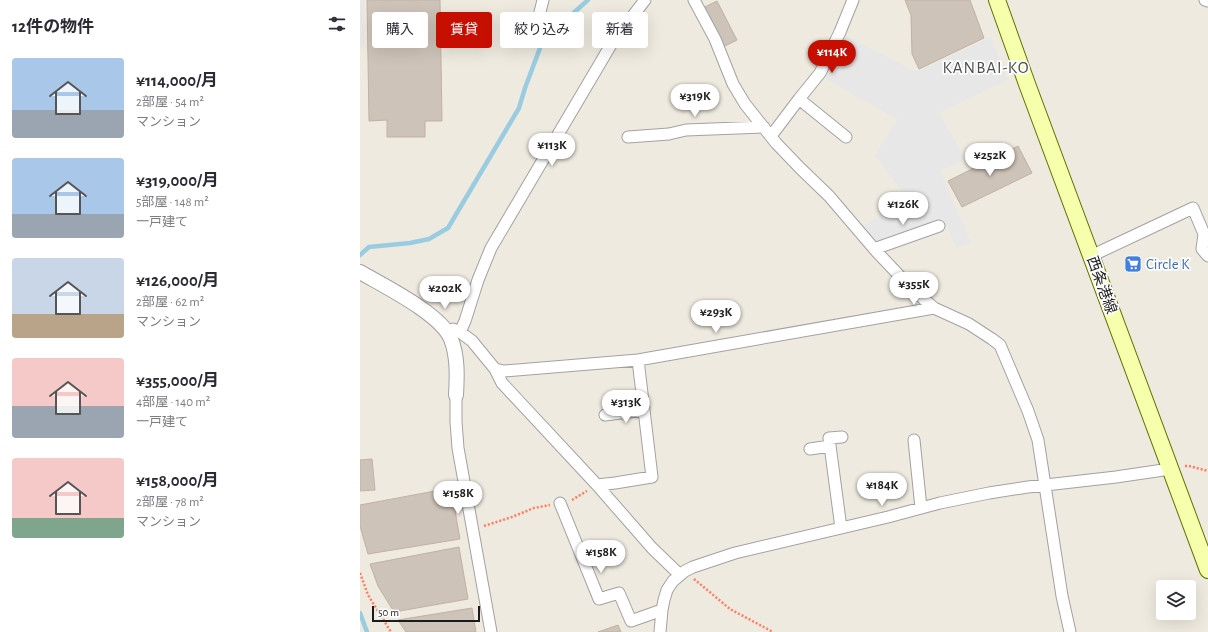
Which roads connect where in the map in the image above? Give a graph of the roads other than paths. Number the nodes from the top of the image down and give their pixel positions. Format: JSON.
{"nodes":[{"id":1,"x":544,"y":0,"type":"edge"},
{"id":2,"x":645,"y":0,"type":"edge"},
{"id":3,"x":694,"y":0,"type":"edge"},
{"id":4,"x":854,"y":0,"type":"edge"},
{"id":5,"x":997,"y":0,"type":"edge"},
{"id":6,"x":540,"y":12,"type":"edge"},
{"id":7,"x":799,"y":99,"type":"junction"},
{"id":8,"x":764,"y":127,"type":"junction"},
{"id":9,"x":771,"y":136,"type":"junction"},
{"id":10,"x":628,"y":137,"type":"dead end"},
{"id":11,"x":846,"y":137,"type":"dead end"},
{"id":12,"x":939,"y":226,"type":"dead end"},
{"id":13,"x":874,"y":249,"type":"junction"},
{"id":14,"x":1091,"y":256,"type":"junction"},
{"id":15,"x":1208,"y":256,"type":"edge"},
{"id":16,"x":360,"y":272,"type":"edge"},
{"id":17,"x":934,"y":308,"type":"junction"},
{"id":18,"x":441,"y":324,"type":"junction"},
{"id":19,"x":460,"y":332,"type":"junction"},
{"id":20,"x":638,"y":360,"type":"junction"},
{"id":21,"x":495,"y":369,"type":"junction"},
{"id":22,"x":456,"y":395,"type":"joint"},
{"id":23,"x":644,"y":410,"type":"junction"},
{"id":24,"x":605,"y":414,"type":"dead end"},
{"id":25,"x":842,"y":437,"type":"dead end"},
{"id":26,"x":914,"y":440,"type":"dead end"},
{"id":27,"x":830,"y":446,"type":"junction"},
{"id":28,"x":810,"y":449,"type":"dead end"},
{"id":29,"x":1170,"y":469,"type":"junction"},
{"id":30,"x":597,"y":485,"type":"junction"},
{"id":31,"x":1045,"y":485,"type":"junction"},
{"id":32,"x":560,"y":503,"type":"road end"},
{"id":33,"x":921,"y":508,"type":"junction"},
{"id":34,"x":841,"y":528,"type":"junction"},
{"id":35,"x":1203,"y":543,"type":"edge"},
{"id":36,"x":1208,"y":570,"type":"edge"},
{"id":37,"x":683,"y":573,"type":"junction"},
{"id":38,"x":662,"y":610,"type":"junction"},
{"id":39,"x":491,"y":632,"type":"edge"},
{"id":40,"x":660,"y":632,"type":"edge"},
{"id":41,"x":1070,"y":632,"type":"edge"}],
"edges":[{"from":1,"to":6,"type":"street"},
{"from":2,"to":19,"type":"street"},
{"from":3,"to":8,"type":"street"},
{"from":4,"to":7,"type":"street"},
{"from":5,"to":14,"type":"main road","name":"西条港線"},
{"from":7,"to":9,"type":"street"},
{"from":7,"to":11,"type":"street"},
{"from":8,"to":9,"type":"street"},
{"from":8,"to":10,"type":"street"},
{"from":9,"to":13,"type":"street"},
{"from":12,"to":13,"type":"street"},
{"from":13,"to":17,"type":"street"},
{"from":14,"to":15,"type":"street"},
{"from":14,"to":29,"type":"main road","name":"西条港線"},
{"from":16,"to":18,"type":"street"},
{"from":17,"to":20,"type":"street"},
{"from":17,"to":31,"type":"street"},
{"from":18,"to":19,"type":"street"},
{"from":18,"to":22,"type":"street"},
{"from":19,"to":21,"type":"street"},
{"from":20,"to":21,"type":"street"},
{"from":20,"to":23,"type":"street"},
{"from":21,"to":30,"type":"street"},
{"from":22,"to":39,"type":"street"},
{"from":23,"to":24,"type":"street"},
{"from":23,"to":30,"type":"street"},
{"from":25,"to":27,"type":"street"},
{"from":26,"to":33,"type":"street"},
{"from":27,"to":28,"type":"street"},
{"from":27,"to":34,"type":"street"},
{"from":29,"to":31,"type":"street"},
{"from":29,"to":35,"type":"main road","name":"西条港線"},
{"from":30,"to":37,"type":"street"},
{"from":31,"to":33,"type":"street"},
{"from":31,"to":41,"type":"street"},
{"from":32,"to":38,"type":"street"},
{"from":33,"to":34,"type":"street"},
{"from":34,"to":37,"type":"street"},
{"from":35,"to":36,"type":"main road","name":"西条港線"},
{"from":37,"to":38,"type":"street"},
{"from":38,"to":40,"type":"street"}]}
